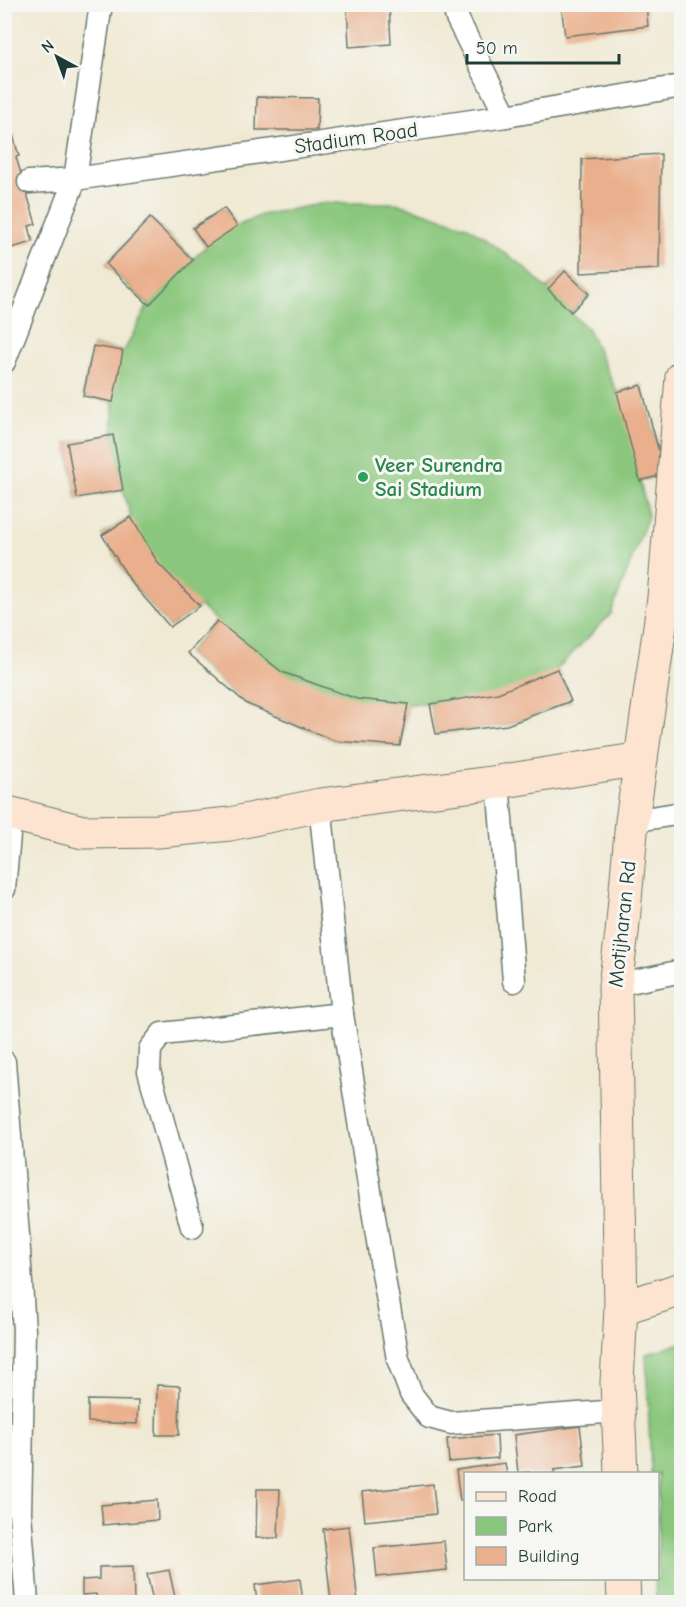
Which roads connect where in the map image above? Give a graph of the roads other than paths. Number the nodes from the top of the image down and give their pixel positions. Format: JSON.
{"nodes":[{"id":1,"x":101,"y":4,"type":"edge"},
{"id":2,"x":453,"y":4,"type":"edge"},
{"id":3,"x":681,"y":86,"type":"edge"},
{"id":4,"x":506,"y":116,"type":"junction"},
{"id":5,"x":75,"y":179,"type":"junction"},
{"id":6,"x":29,"y":182,"type":"dead end"},
{"id":7,"x":4,"y":362,"type":"edge"},
{"id":8,"x":681,"y":377,"type":"edge"},
{"id":9,"x":673,"y":598,"type":"edge"},
{"id":10,"x":640,"y":759,"type":"junction"},
{"id":11,"x":498,"y":782,"type":"junction"},
{"id":12,"x":320,"y":805,"type":"junction"},
{"id":13,"x":8,"y":813,"type":"edge"},
{"id":14,"x":681,"y":813,"type":"edge"},
{"id":15,"x":632,"y":821,"type":"junction"},
{"id":16,"x":4,"y":889,"type":"edge"},
{"id":17,"x":681,"y":972,"type":"edge"},
{"id":18,"x":514,"y":981,"type":"dead end"},
{"id":19,"x":615,"y":985,"type":"junction"},
{"id":20,"x":342,"y":1014,"type":"junction"},
{"id":21,"x":4,"y":1062,"type":"edge"},
{"id":22,"x":192,"y":1227,"type":"dead end"},
{"id":23,"x":681,"y":1289,"type":"edge"},
{"id":24,"x":621,"y":1308,"type":"junction"},
{"id":25,"x":619,"y":1412,"type":"junction"},
{"id":26,"x":621,"y":1472,"type":"edge"},
{"id":27,"x":12,"y":1513,"type":"edge"},
{"id":28,"x":623,"y":1580,"type":"edge"},
{"id":29,"x":27,"y":1602,"type":"edge"},
{"id":30,"x":624,"y":1602,"type":"edge"}],
"edges":[{"from":1,"to":5,"type":"street"},
{"from":2,"to":4,"type":"street"},
{"from":3,"to":4,"type":"street","name":"Stadium Road"},
{"from":4,"to":5,"type":"street","name":"Stadium Road"},
{"from":5,"to":6,"type":"street","name":"Stadium Road"},
{"from":5,"to":7,"type":"street"},
{"from":8,"to":9,"type":"main road","name":"Motijharan Rd"},
{"from":9,"to":10,"type":"main road","name":"Motijharan Rd"},
{"from":10,"to":11,"type":"main road"},
{"from":10,"to":15,"type":"main road","name":"Motijharan Rd"},
{"from":11,"to":12,"type":"main road"},
{"from":11,"to":18,"type":"street"},
{"from":12,"to":13,"type":"main road"},
{"from":12,"to":20,"type":"street"},
{"from":13,"to":16,"type":"street"},
{"from":14,"to":15,"type":"street"},
{"from":15,"to":19,"type":"main road","name":"Motijharan Rd"},
{"from":17,"to":19,"type":"street"},
{"from":19,"to":24,"type":"main road","name":"Motijharan Rd"},
{"from":20,"to":22,"type":"street"},
{"from":20,"to":25,"type":"street"},
{"from":21,"to":27,"type":"street"},
{"from":23,"to":24,"type":"main road"},
{"from":24,"to":25,"type":"main road","name":"Motijharan Rd"},
{"from":25,"to":26,"type":"main road","name":"Motijharan Rd"},
{"from":27,"to":29,"type":"street"},
{"from":28,"to":30,"type":"main road"}]}
